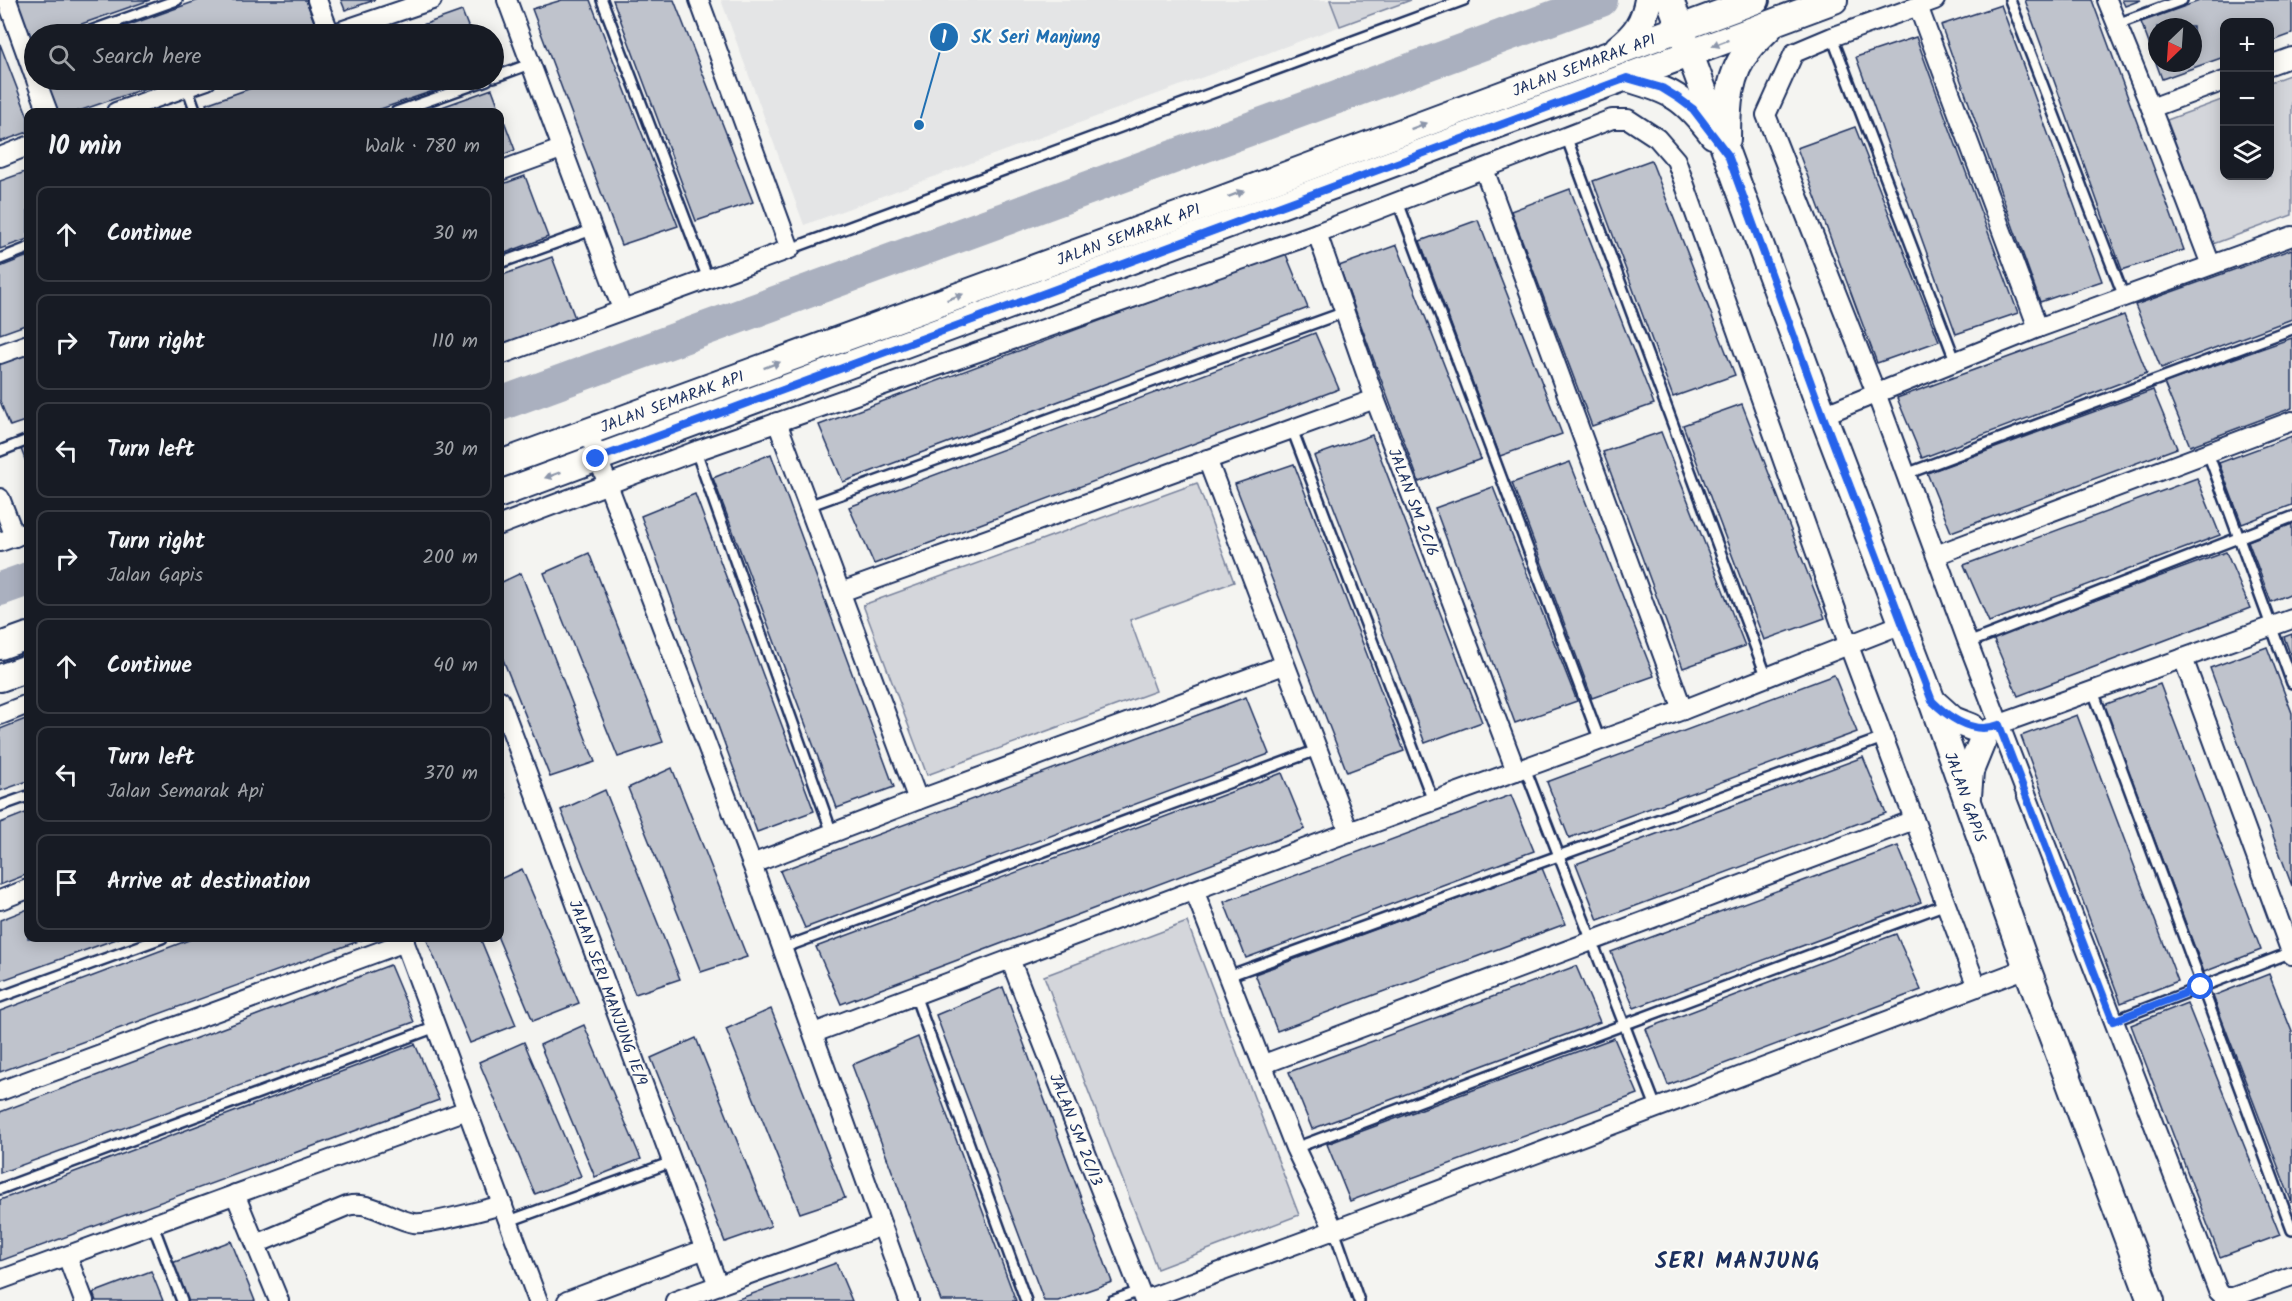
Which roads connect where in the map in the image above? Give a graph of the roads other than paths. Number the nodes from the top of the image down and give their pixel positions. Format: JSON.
{"nodes":[{"id":1,"x":7,"y":0,"type":"edge"},
{"id":2,"x":177,"y":0,"type":"edge"},
{"id":3,"x":317,"y":0,"type":"edge"},
{"id":4,"x":507,"y":0,"type":"edge"},
{"id":5,"x":602,"y":0,"type":"edge"},
{"id":6,"x":699,"y":0,"type":"edge"},
{"id":7,"x":1464,"y":0,"type":"edge"},
{"id":8,"x":1648,"y":0,"type":"edge"},
{"id":9,"x":1670,"y":0,"type":"edge"},
{"id":10,"x":1703,"y":0,"type":"edge"},
{"id":11,"x":1756,"y":0,"type":"edge"},
{"id":12,"x":1834,"y":0,"type":"edge"},
{"id":13,"x":2010,"y":0,"type":"edge"},
{"id":14,"x":2107,"y":0,"type":"edge"},
{"id":15,"x":2182,"y":0,"type":"edge"},
{"id":16,"x":421,"y":2,"type":"edge"},
{"id":17,"x":1926,"y":3,"type":"edge"},
{"id":18,"x":1731,"y":9,"type":"junction"},
{"id":19,"x":1776,"y":22,"type":"junction"},
{"id":20,"x":110,"y":24,"type":"edge"},
{"id":21,"x":327,"y":24,"type":"edge"},
{"id":22,"x":359,"y":24,"type":"edge"},
{"id":23,"x":2117,"y":24,"type":"junction"},
{"id":24,"x":1681,"y":28,"type":"junction"},
{"id":25,"x":1832,"y":37,"type":"junction"},
{"id":26,"x":24,"y":38,"type":"edge"},
{"id":27,"x":1611,"y":54,"type":"junction"},
{"id":28,"x":1691,"y":54,"type":"junction"},
{"id":29,"x":2292,"y":57,"type":"edge"},
{"id":30,"x":530,"y":64,"type":"junction"},
{"id":31,"x":2274,"y":64,"type":"edge"},
{"id":32,"x":504,"y":73,"type":"edge"},
{"id":33,"x":1627,"y":78,"type":"junction"},
{"id":34,"x":2220,"y":82,"type":"edge"},
{"id":35,"x":40,"y":90,"type":"edge"},
{"id":36,"x":178,"y":90,"type":"edge"},
{"id":37,"x":188,"y":90,"type":"edge"},
{"id":38,"x":459,"y":90,"type":"edge"},
{"id":39,"x":46,"y":108,"type":"edge"},
{"id":40,"x":127,"y":108,"type":"edge"},
{"id":41,"x":195,"y":108,"type":"edge"},
{"id":42,"x":407,"y":108,"type":"edge"},
{"id":43,"x":2151,"y":108,"type":"junction"},
{"id":44,"x":1566,"y":136,"type":"junction"},
{"id":45,"x":24,"y":148,"type":"edge"},
{"id":46,"x":561,"y":148,"type":"junction"},
{"id":47,"x":1728,"y":155,"type":"junction"},
{"id":48,"x":0,"y":157,"type":"edge"},
{"id":49,"x":504,"y":169,"type":"edge"},
{"id":50,"x":1484,"y":169,"type":"junction"},
{"id":51,"x":1398,"y":202,"type":"junction"},
{"id":52,"x":592,"y":230,"type":"junction"},
{"id":53,"x":1317,"y":232,"type":"junction"},
{"id":54,"x":2292,"y":236,"type":"edge"},
{"id":55,"x":790,"y":249,"type":"junction"},
{"id":56,"x":24,"y":250,"type":"edge"},
{"id":57,"x":0,"y":259,"type":"edge"},
{"id":58,"x":504,"y":262,"type":"edge"},
{"id":59,"x":2211,"y":265,"type":"junction"},
{"id":60,"x":708,"y":279,"type":"junction"},
{"id":61,"x":2124,"y":297,"type":"junction"},
{"id":62,"x":622,"y":309,"type":"junction"},
{"id":63,"x":1345,"y":312,"type":"junction"},
{"id":64,"x":2038,"y":328,"type":"junction"},
{"id":65,"x":2292,"y":329,"type":"edge"},
{"id":66,"x":24,"y":345,"type":"edge"},
{"id":67,"x":504,"y":353,"type":"edge"},
{"id":68,"x":0,"y":354,"type":"edge"},
{"id":69,"x":1955,"y":360,"type":"junction"},
{"id":70,"x":1876,"y":393,"type":"junction"},
{"id":71,"x":1375,"y":399,"type":"junction"},
{"id":72,"x":1823,"y":416,"type":"junction"},
{"id":73,"x":777,"y":422,"type":"junction"},
{"id":74,"x":2292,"y":422,"type":"edge"},
{"id":75,"x":1292,"y":429,"type":"junction"},
{"id":76,"x":588,"y":432,"type":"junction"},
{"id":77,"x":24,"y":442,"type":"edge"},
{"id":78,"x":0,"y":451,"type":"edge"},
{"id":79,"x":696,"y":451,"type":"junction"},
{"id":80,"x":2208,"y":453,"type":"junction"},
{"id":81,"x":596,"y":459,"type":"junction"},
{"id":82,"x":1207,"y":459,"type":"junction"},
{"id":83,"x":504,"y":463,"type":"edge"},
{"id":84,"x":1906,"y":474,"type":"junction"},
{"id":85,"x":607,"y":485,"type":"junction"},
{"id":86,"x":504,"y":493,"type":"edge"},
{"id":87,"x":0,"y":498,"type":"edge"},
{"id":88,"x":808,"y":506,"type":"junction"},
{"id":89,"x":2292,"y":517,"type":"edge"},
{"id":90,"x":504,"y":524,"type":"edge"},
{"id":91,"x":14,"y":537,"type":"edge"},
{"id":92,"x":2238,"y":537,"type":"junction"},
{"id":93,"x":1936,"y":555,"type":"junction"},
{"id":94,"x":841,"y":592,"type":"junction"},
{"id":95,"x":2292,"y":619,"type":"edge"},
{"id":96,"x":1902,"y":624,"type":"junction"},
{"id":97,"x":2271,"y":626,"type":"junction"},
{"id":98,"x":24,"y":637,"type":"edge"},
{"id":99,"x":1968,"y":643,"type":"junction"},
{"id":100,"x":0,"y":646,"type":"edge"},
{"id":101,"x":1849,"y":646,"type":"junction"},
{"id":102,"x":2183,"y":658,"type":"junction"},
{"id":103,"x":1284,"y":665,"type":"junction"},
{"id":104,"x":24,"y":669,"type":"edge"},
{"id":105,"x":0,"y":678,"type":"edge"},
{"id":106,"x":1767,"y":678,"type":"junction"},
{"id":107,"x":2292,"y":683,"type":"edge"},
{"id":108,"x":2093,"y":690,"type":"junction"},
{"id":109,"x":1932,"y":701,"type":"junction"},
{"id":110,"x":24,"y":706,"type":"edge"},
{"id":111,"x":1683,"y":710,"type":"junction"},
{"id":112,"x":504,"y":711,"type":"edge"},
{"id":113,"x":0,"y":715,"type":"edge"},
{"id":114,"x":1986,"y":730,"type":"junction"},
{"id":115,"x":1883,"y":738,"type":"junction"},
{"id":116,"x":1600,"y":741,"type":"junction"},
{"id":117,"x":1947,"y":745,"type":"junction"},
{"id":118,"x":1317,"y":750,"type":"junction"},
{"id":119,"x":1520,"y":769,"type":"junction"},
{"id":120,"x":24,"y":797,"type":"edge"},
{"id":121,"x":918,"y":800,"type":"junction"},
{"id":122,"x":1967,"y":800,"type":"junction"},
{"id":123,"x":1433,"y":801,"type":"junction"},
{"id":124,"x":0,"y":806,"type":"edge"},
{"id":125,"x":1914,"y":820,"type":"junction"},
{"id":126,"x":1349,"y":832,"type":"junction"},
{"id":127,"x":832,"y":833,"type":"junction"},
{"id":128,"x":1559,"y":855,"type":"junction"},
{"id":129,"x":752,"y":864,"type":"junction"},
{"id":130,"x":1194,"y":890,"type":"junction"},
{"id":131,"x":24,"y":891,"type":"edge"},
{"id":132,"x":0,"y":900,"type":"edge"},
{"id":133,"x":1946,"y":904,"type":"junction"},
{"id":134,"x":1592,"y":940,"type":"junction"},
{"id":135,"x":151,"y":942,"type":"edge"},
{"id":136,"x":399,"y":942,"type":"edge"},
{"id":137,"x":405,"y":942,"type":"edge"},
{"id":138,"x":783,"y":948,"type":"junction"},
{"id":139,"x":2292,"y":953,"type":"edge"},
{"id":140,"x":1010,"y":959,"type":"junction"},
{"id":141,"x":2027,"y":968,"type":"junction"},
{"id":142,"x":1228,"y":976,"type":"junction"},
{"id":143,"x":1977,"y":987,"type":"junction"},
{"id":144,"x":2201,"y":987,"type":"junction"},
{"id":145,"x":915,"y":995,"type":"junction"},
{"id":146,"x":0,"y":997,"type":"edge"},
{"id":147,"x":2113,"y":1021,"type":"junction"},
{"id":148,"x":1624,"y":1025,"type":"junction"},
{"id":149,"x":436,"y":1027,"type":"junction"},
{"id":150,"x":814,"y":1034,"type":"junction"},
{"id":151,"x":1264,"y":1064,"type":"junction"},
{"id":152,"x":0,"y":1091,"type":"edge"},
{"id":153,"x":1656,"y":1107,"type":"junction"},
{"id":154,"x":467,"y":1110,"type":"junction"},
{"id":155,"x":1295,"y":1148,"type":"junction"},
{"id":156,"x":672,"y":1162,"type":"junction"},
{"id":157,"x":0,"y":1189,"type":"edge"},
{"id":158,"x":235,"y":1194,"type":"junction"},
{"id":159,"x":506,"y":1213,"type":"junction"},
{"id":160,"x":153,"y":1225,"type":"junction"},
{"id":161,"x":882,"y":1226,"type":"junction"},
{"id":162,"x":1334,"y":1230,"type":"junction"},
{"id":163,"x":2292,"y":1230,"type":"edge"},
{"id":164,"x":256,"y":1244,"type":"junction"},
{"id":165,"x":705,"y":1249,"type":"junction"},
{"id":166,"x":67,"y":1256,"type":"junction"},
{"id":167,"x":2292,"y":1276,"type":"edge"},
{"id":168,"x":0,"y":1280,"type":"edge"},
{"id":169,"x":718,"y":1285,"type":"junction"},
{"id":170,"x":1143,"y":1297,"type":"edge"},
{"id":171,"x":84,"y":1301,"type":"edge"},
{"id":172,"x":182,"y":1301,"type":"edge"},
{"id":173,"x":279,"y":1301,"type":"edge"},
{"id":174,"x":538,"y":1301,"type":"edge"},
{"id":175,"x":567,"y":1301,"type":"edge"},
{"id":176,"x":675,"y":1301,"type":"edge"},
{"id":177,"x":909,"y":1301,"type":"edge"},
{"id":178,"x":1026,"y":1301,"type":"edge"},
{"id":179,"x":1112,"y":1301,"type":"edge"},
{"id":180,"x":1359,"y":1301,"type":"edge"},
{"id":181,"x":2151,"y":1301,"type":"edge"}],
"edges":[{"from":1,"to":26,"type":"street"},
{"from":2,"to":20,"type":"lane"},
{"from":3,"to":21,"type":"street"},
{"from":4,"to":30,"type":"street"},
{"from":5,"to":60,"type":"lane"},
{"from":6,"to":55,"type":"street"},
{"from":7,"to":55,"type":"lane"},
{"from":8,"to":27,"type":"street"},
{"from":9,"to":24,"type":"street","name":"JALAN GAPIS"},
{"from":10,"to":18,"type":"street"},
{"from":11,"to":18,"type":"street","name":"JALAN SEMARAK API"},
{"from":12,"to":19,"type":"street","name":"JALAN SEMARAK API"},
{"from":13,"to":61,"type":"lane"},
{"from":14,"to":23,"type":"street"},
{"from":15,"to":23,"type":"lane"},
{"from":16,"to":22,"type":"street"},
{"from":17,"to":25,"type":"street"},
{"from":17,"to":64,"type":"street"},
{"from":18,"to":24,"type":"street","name":"JALAN SEMARAK API"},
{"from":19,"to":28,"type":"street","name":"JALAN SEMARAK API","one_way":true},
{"from":19,"to":47,"type":"street"},
{"from":23,"to":43,"type":"street"},
{"from":24,"to":27,"type":"street","name":"JALAN SEMARAK API"},
{"from":24,"to":28,"type":"street","name":"JALAN GAPIS"},
{"from":25,"to":69,"type":"lane"},
{"from":25,"to":70,"type":"street"},
{"from":76,"to":27,"type":"street","name":"JALAN SEMARAK API","one_way":true},
{"from":28,"to":33,"type":"street","name":"JALAN SEMARAK API"},
{"from":28,"to":47,"type":"street","name":"JALAN GAPIS"},
{"from":29,"to":31,"type":"street"},
{"from":30,"to":32,"type":"lane"},
{"from":30,"to":46,"type":"street"},
{"from":33,"to":47,"type":"street"},
{"from":33,"to":81,"type":"street","name":"JALAN SEMARAK API"},
{"from":34,"to":43,"type":"street"},
{"from":35,"to":39,"type":"street"},
{"from":36,"to":40,"type":"street"},
{"from":37,"to":41,"type":"lane"},
{"from":38,"to":42,"type":"lane"},
{"from":43,"to":59,"type":"street"},
{"from":44,"to":50,"type":"street"},
{"from":44,"to":101,"type":"street"},
{"from":44,"to":106,"type":"lane"},
{"from":45,"to":48,"type":"street"},
{"from":46,"to":49,"type":"street"},
{"from":46,"to":52,"type":"street"},
{"from":47,"to":72,"type":"street","name":"JALAN GAPIS"},
{"from":50,"to":51,"type":"street"},
{"from":50,"to":111,"type":"street"},
{"from":51,"to":53,"type":"street"},
{"from":51,"to":116,"type":"lane"},
{"from":52,"to":58,"type":"lane"},
{"from":52,"to":62,"type":"street"},
{"from":53,"to":63,"type":"street","name":"JALAN SM 2C/6"},
{"from":53,"to":73,"type":"street"},
{"from":54,"to":59,"type":"street"},
{"from":55,"to":60,"type":"street"},
{"from":56,"to":57,"type":"lane"},
{"from":59,"to":61,"type":"street"},
{"from":60,"to":62,"type":"street"},
{"from":61,"to":64,"type":"street"},
{"from":62,"to":67,"type":"street"},
{"from":63,"to":71,"type":"street","name":"JALAN SM 2C/6"},
{"from":63,"to":88,"type":"lane"},
{"from":64,"to":69,"type":"street"},
{"from":65,"to":84,"type":"lane"},
{"from":66,"to":68,"type":"street"},
{"from":69,"to":70,"type":"street"},
{"from":70,"to":72,"type":"street"},
{"from":70,"to":84,"type":"street"},
{"from":71,"to":75,"type":"street"},
{"from":71,"to":119,"type":"street","name":"JALAN SM 2C/6"},
{"from":72,"to":96,"type":"street","name":"JALAN GAPIS"},
{"from":73,"to":79,"type":"street"},
{"from":73,"to":88,"type":"street"},
{"from":74,"to":80,"type":"street"},
{"from":75,"to":82,"type":"street"},
{"from":75,"to":123,"type":"lane"},
{"from":76,"to":81,"type":"street"},
{"from":76,"to":83,"type":"street","name":"JALAN SEMARAK API"},
{"from":77,"to":78,"type":"lane"},
{"from":79,"to":85,"type":"street"},
{"from":79,"to":127,"type":"lane"},
{"from":80,"to":92,"type":"lane"},
{"from":80,"to":93,"type":"street"},
{"from":81,"to":85,"type":"street"},
{"from":81,"to":86,"type":"street","name":"JALAN SEMARAK API","one_way":true},
{"from":82,"to":94,"type":"street"},
{"from":82,"to":103,"type":"street"},
{"from":84,"to":93,"type":"street"},
{"from":85,"to":90,"type":"street"},
{"from":85,"to":129,"type":"street"},
{"from":87,"to":91,"type":"street"},
{"from":88,"to":94,"type":"street"},
{"from":89,"to":92,"type":"lane"},
{"from":92,"to":97,"type":"lane"},
{"from":92,"to":99,"type":"lane"},
{"from":93,"to":99,"type":"street"},
{"from":94,"to":121,"type":"street"},
{"from":95,"to":97,"type":"street"},
{"from":96,"to":101,"type":"street"},
{"from":96,"to":109,"type":"street","name":"JALAN GAPIS"},
{"from":97,"to":102,"type":"street"},
{"from":97,"to":107,"type":"lane"},
{"from":98,"to":100,"type":"street"},
{"from":99,"to":114,"type":"street"},
{"from":101,"to":106,"type":"street"},
{"from":101,"to":115,"type":"street"},
{"from":102,"to":108,"type":"street"},
{"from":102,"to":139,"type":"street"},
{"from":103,"to":118,"type":"street"},
{"from":103,"to":121,"type":"street"},
{"from":104,"to":105,"type":"street"},
{"from":106,"to":111,"type":"street"},
{"from":108,"to":114,"type":"street"},
{"from":108,"to":144,"type":"lane"},
{"from":109,"to":114,"type":"street"},
{"from":109,"to":117,"type":"street","name":"JALAN GAPIS"},
{"from":110,"to":113,"type":"street"},
{"from":111,"to":116,"type":"street"},
{"from":112,"to":156,"type":"street","name":"JALAN SERI MANJUNG 1E/9"},
{"from":114,"to":117,"type":"street"},
{"from":114,"to":122,"type":"street"},
{"from":114,"to":147,"type":"street"},
{"from":115,"to":125,"type":"street"},
{"from":115,"to":128,"type":"lane"},
{"from":116,"to":119,"type":"street"},
{"from":117,"to":122,"type":"street","name":"JALAN GAPIS"},
{"from":118,"to":126,"type":"street"},
{"from":118,"to":138,"type":"lane"},
{"from":119,"to":123,"type":"street"},
{"from":119,"to":128,"type":"lane"},
{"from":120,"to":124,"type":"lane"},
{"from":121,"to":127,"type":"street"},
{"from":122,"to":141,"type":"street","name":"JALAN GAPIS"},
{"from":123,"to":126,"type":"street"},
{"from":125,"to":133,"type":"street"},
{"from":125,"to":134,"type":"street"},
{"from":126,"to":130,"type":"street"},
{"from":127,"to":129,"type":"street"},
{"from":128,"to":134,"type":"lane"},
{"from":128,"to":142,"type":"lane"},
{"from":129,"to":138,"type":"street"},
{"from":130,"to":140,"type":"street"},
{"from":130,"to":142,"type":"street"},
{"from":131,"to":132,"type":"street"},
{"from":133,"to":143,"type":"street"},
{"from":133,"to":148,"type":"lane"},
{"from":134,"to":148,"type":"lane"},
{"from":134,"to":151,"type":"street"},
{"from":135,"to":146,"type":"lane"},
{"from":136,"to":152,"type":"street"},
{"from":137,"to":149,"type":"street"},
{"from":138,"to":150,"type":"street"},
{"from":139,"to":144,"type":"lane"},
{"from":140,"to":145,"type":"street"},
{"from":140,"to":170,"type":"street","name":"JALAN SM 2C/13"},
{"from":141,"to":143,"type":"street"},
{"from":141,"to":181,"type":"street","name":"JALAN GAPIS"},
{"from":142,"to":151,"type":"street"},
{"from":143,"to":153,"type":"street"},
{"from":144,"to":147,"type":"lane"},
{"from":144,"to":163,"type":"lane"},
{"from":145,"to":150,"type":"street"},
{"from":145,"to":178,"type":"lane"},
{"from":147,"to":167,"type":"street"},
{"from":148,"to":153,"type":"lane"},
{"from":148,"to":155,"type":"lane"},
{"from":149,"to":154,"type":"street"},
{"from":149,"to":157,"type":"lane"},
{"from":150,"to":161,"type":"street"},
{"from":151,"to":155,"type":"street"},
{"from":153,"to":162,"type":"street"},
{"from":154,"to":158,"type":"street"},
{"from":154,"to":159,"type":"street"},
{"from":155,"to":162,"type":"street"},
{"from":156,"to":159,"type":"lane"},
{"from":156,"to":165,"type":"street","name":"JALAN SERI MANJUNG 1E/9"},
{"from":158,"to":160,"type":"street"},
{"from":158,"to":164,"type":"street"},
{"from":159,"to":164,"type":"street"},
{"from":159,"to":174,"type":"street"},
{"from":160,"to":166,"type":"street"},
{"from":160,"to":172,"type":"lane"},
{"from":161,"to":169,"type":"street"},
{"from":161,"to":177,"type":"street"},
{"from":162,"to":170,"type":"street"},
{"from":162,"to":180,"type":"lane"},
{"from":164,"to":173,"type":"street"},
{"from":165,"to":169,"type":"street","name":"JALAN SERI MANJUNG 1E/9"},
{"from":165,"to":175,"type":"street"},
{"from":166,"to":168,"type":"street"},
{"from":166,"to":171,"type":"street"},
{"from":169,"to":176,"type":"street"},
{"from":170,"to":179,"type":"lane"}]}
